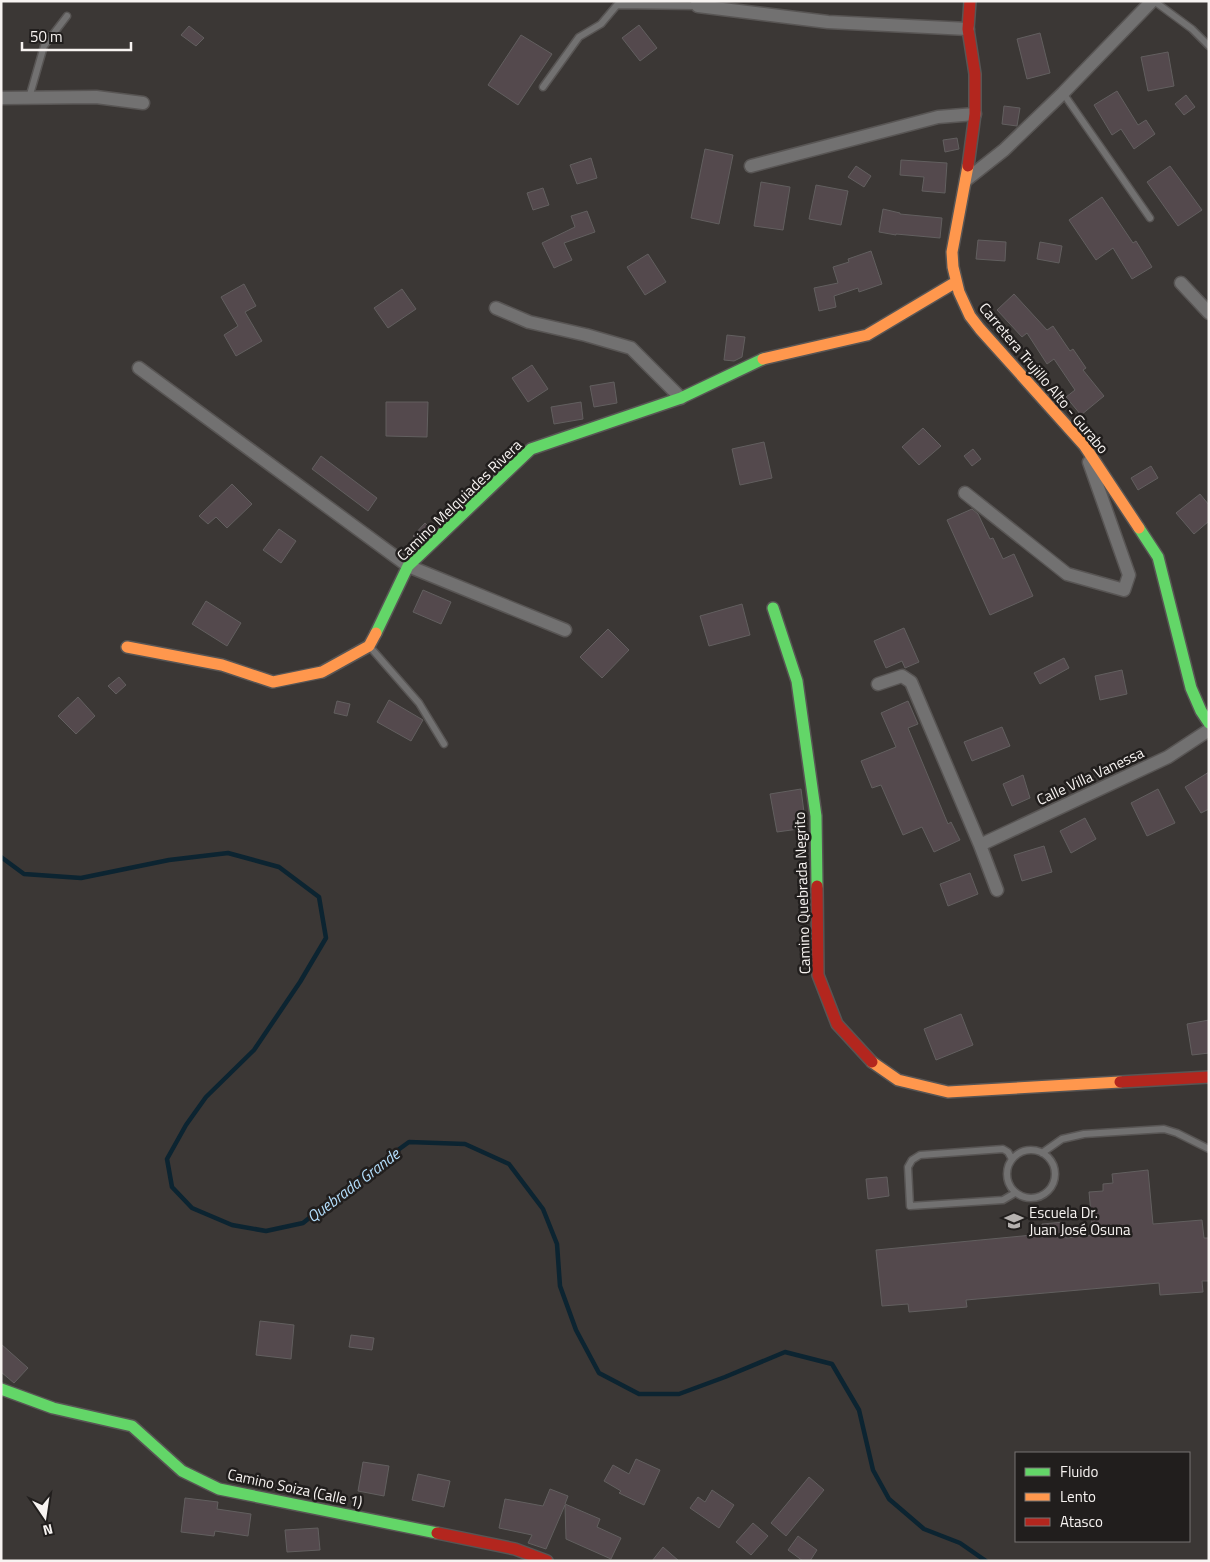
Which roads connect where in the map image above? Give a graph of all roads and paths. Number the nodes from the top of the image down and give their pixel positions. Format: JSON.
{"nodes":[{"id":1,"x":970,"y":1,"type":"edge"},
{"id":2,"x":1153,"y":1,"type":"edge"},
{"id":3,"x":697,"y":4,"type":"edge"},
{"id":4,"x":67,"y":16,"type":"dead end"},
{"id":5,"x":968,"y":29,"type":"junction"},
{"id":6,"x":1209,"y":46,"type":"edge"},
{"id":7,"x":542,"y":87,"type":"dead end"},
{"id":8,"x":1062,"y":93,"type":"junction"},
{"id":9,"x":1,"y":98,"type":"edge"},
{"id":10,"x":29,"y":98,"type":"junction"},
{"id":11,"x":143,"y":103,"type":"dead end"},
{"id":12,"x":975,"y":114,"type":"junction"},
{"id":13,"x":751,"y":166,"type":"dead end"},
{"id":14,"x":966,"y":180,"type":"junction"},
{"id":15,"x":1150,"y":218,"type":"dead end"},
{"id":16,"x":956,"y":282,"type":"junction"},
{"id":17,"x":1181,"y":283,"type":"dead end"},
{"id":18,"x":496,"y":308,"type":"dead end"},
{"id":19,"x":1209,"y":313,"type":"edge"},
{"id":20,"x":139,"y":368,"type":"dead end"},
{"id":21,"x":681,"y":398,"type":"junction"},
{"id":22,"x":1084,"y":445,"type":"junction"},
{"id":23,"x":965,"y":493,"type":"dead end"},
{"id":24,"x":408,"y":566,"type":"junction"},
{"id":25,"x":773,"y":608,"type":"dead end"},
{"id":26,"x":565,"y":630,"type":"dead end"},
{"id":27,"x":369,"y":646,"type":"junction"},
{"id":28,"x":127,"y":647,"type":"dead end"},
{"id":29,"x":878,"y":684,"type":"dead end"},
{"id":30,"x":1209,"y":723,"type":"edge"},
{"id":31,"x":1209,"y":730,"type":"edge"},
{"id":32,"x":444,"y":744,"type":"dead end"},
{"id":33,"x":980,"y":845,"type":"junction"},
{"id":34,"x":997,"y":890,"type":"dead end"},
{"id":35,"x":1209,"y":1077,"type":"edge"},
{"id":36,"x":1209,"y":1149,"type":"edge"},
{"id":37,"x":1042,"y":1153,"type":"junction"},
{"id":38,"x":1012,"y":1159,"type":"junction"},
{"id":39,"x":1015,"y":1193,"type":"junction"},
{"id":40,"x":1,"y":1389,"type":"edge"},
{"id":41,"x":514,"y":1555,"type":"edge"},
{"id":42,"x":547,"y":1561,"type":"edge"}],
"edges":[{"from":1,"to":5,"type":"street","name":"Carretera Trujillo Alto - Gurabo"},
{"from":2,"to":6,"type":"lane"},
{"from":2,"to":8,"type":"street"},
{"from":3,"to":5,"type":"street"},
{"from":3,"to":7,"type":"lane"},
{"from":4,"to":10,"type":"lane"},
{"from":5,"to":12,"type":"street","name":"Carretera Trujillo Alto - Gurabo"},
{"from":8,"to":14,"type":"street"},
{"from":8,"to":15,"type":"lane"},
{"from":9,"to":10,"type":"street"},
{"from":10,"to":11,"type":"street"},
{"from":12,"to":13,"type":"street"},
{"from":12,"to":14,"type":"street","name":"Carretera Trujillo Alto - Gurabo"},
{"from":14,"to":16,"type":"street","name":"Carretera Trujillo Alto - Gurabo"},
{"from":16,"to":21,"type":"street","name":"Camino Melquiades Rivera"},
{"from":16,"to":22,"type":"street","name":"Carretera Trujillo Alto - Gurabo"},
{"from":17,"to":19,"type":"street"},
{"from":18,"to":21,"type":"street"},
{"from":20,"to":24,"type":"street"},
{"from":21,"to":24,"type":"street","name":"Camino Melquiades Rivera"},
{"from":22,"to":23,"type":"street"},
{"from":22,"to":30,"type":"street","name":"Carretera Trujillo Alto - Gurabo"},
{"from":24,"to":26,"type":"street"},
{"from":24,"to":27,"type":"street","name":"Camino Melquiades Rivera"},
{"from":25,"to":35,"type":"street","name":"Camino Quebrada Negrito"},
{"from":27,"to":28,"type":"street"},
{"from":27,"to":32,"type":"lane"},
{"from":29,"to":33,"type":"street"},
{"from":31,"to":33,"type":"street","name":"Calle Villa Vanessa"},
{"from":33,"to":34,"type":"street"},
{"from":36,"to":37,"type":"lane"},
{"from":37,"to":38,"type":"lane"},
{"from":37,"to":39,"type":"lane"},
{"from":38,"to":39,"type":"lane"},
{"from":38,"to":39,"type":"lane"},
{"from":40,"to":41,"type":"street","name":"Camino Soiza (Calle 1)"},
{"from":41,"to":42,"type":"street","name":"Camino Soiza (Calle 1)"}]}
